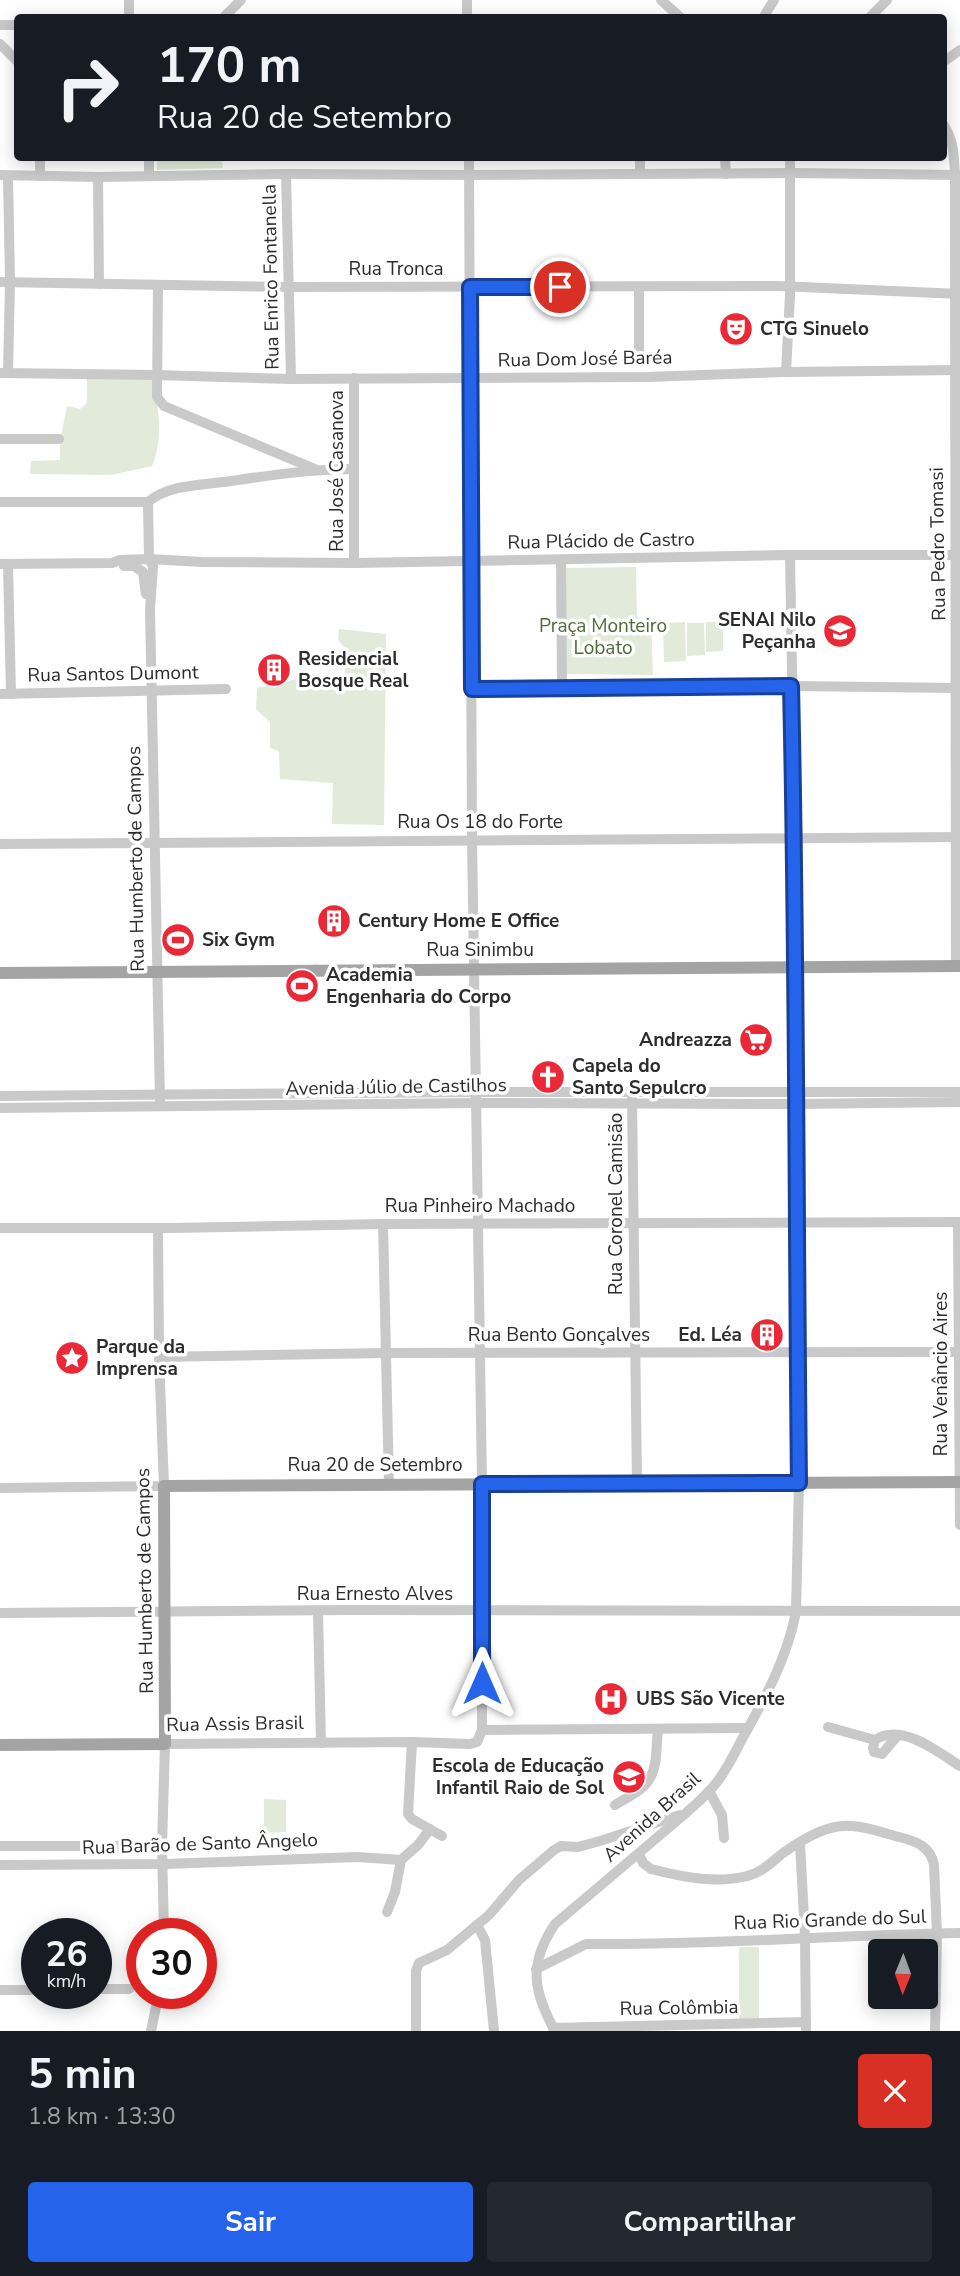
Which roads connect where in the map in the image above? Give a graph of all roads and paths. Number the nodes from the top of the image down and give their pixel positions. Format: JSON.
{"nodes":[{"id":1,"x":242,"y":0,"type":"edge"},
{"id":2,"x":661,"y":0,"type":"edge"},
{"id":3,"x":887,"y":0,"type":"edge"},
{"id":4,"x":227,"y":14,"type":"edge"},
{"id":5,"x":677,"y":14,"type":"edge"},
{"id":6,"x":873,"y":14,"type":"edge"},
{"id":7,"x":0,"y":44,"type":"edge"},
{"id":8,"x":14,"y":58,"type":"edge"},
{"id":9,"x":947,"y":130,"type":"edge"},
{"id":10,"x":40,"y":161,"type":"edge"},
{"id":11,"x":149,"y":161,"type":"edge"},
{"id":12,"x":469,"y":161,"type":"edge"},
{"id":13,"x":640,"y":161,"type":"edge"},
{"id":14,"x":726,"y":161,"type":"edge"},
{"id":15,"x":790,"y":161,"type":"edge"},
{"id":16,"x":790,"y":173,"type":"junction"},
{"id":17,"x":286,"y":174,"type":"junction"},
{"id":18,"x":640,"y":174,"type":"junction"},
{"id":19,"x":726,"y":174,"type":"junction"},
{"id":20,"x":469,"y":175,"type":"junction"},
{"id":21,"x":957,"y":175,"type":"edge"},
{"id":22,"x":4,"y":176,"type":"edge"},
{"id":23,"x":40,"y":176,"type":"junction"},
{"id":24,"x":149,"y":176,"type":"junction"},
{"id":25,"x":98,"y":177,"type":"junction"},
{"id":26,"x":5,"y":282,"type":"edge"},
{"id":27,"x":99,"y":284,"type":"junction"},
{"id":28,"x":158,"y":285,"type":"junction"},
{"id":29,"x":790,"y":286,"type":"junction"},
{"id":30,"x":289,"y":287,"type":"junction"},
{"id":31,"x":470,"y":287,"type":"junction"},
{"id":32,"x":639,"y":287,"type":"junction"},
{"id":33,"x":957,"y":294,"type":"edge"},
{"id":34,"x":639,"y":361,"type":"dead end"},
{"id":35,"x":957,"y":370,"type":"edge"},
{"id":36,"x":786,"y":372,"type":"junction"},
{"id":37,"x":4,"y":373,"type":"edge"},
{"id":38,"x":157,"y":374,"type":"junction"},
{"id":39,"x":470,"y":377,"type":"junction"},
{"id":40,"x":354,"y":378,"type":"junction"},
{"id":41,"x":290,"y":379,"type":"junction"},
{"id":42,"x":0,"y":439,"type":"edge"},
{"id":43,"x":59,"y":439,"type":"dead end"},
{"id":44,"x":957,"y":451,"type":"edge"},
{"id":45,"x":315,"y":469,"type":"junction"},
{"id":46,"x":354,"y":469,"type":"junction"},
{"id":47,"x":0,"y":502,"type":"edge"},
{"id":48,"x":148,"y":502,"type":"junction"},
{"id":49,"x":790,"y":555,"type":"junction"},
{"id":50,"x":958,"y":555,"type":"edge"},
{"id":51,"x":561,"y":560,"type":"junction"},
{"id":52,"x":151,"y":562,"type":"junction"},
{"id":53,"x":472,"y":562,"type":"junction"},
{"id":54,"x":111,"y":563,"type":"junction"},
{"id":55,"x":355,"y":563,"type":"junction"},
{"id":56,"x":4,"y":564,"type":"edge"},
{"id":57,"x":150,"y":610,"type":"junction"},
{"id":58,"x":5,"y":633,"type":"edge"},
{"id":59,"x":791,"y":686,"type":"junction"},
{"id":60,"x":562,"y":688,"type":"junction"},
{"id":61,"x":958,"y":688,"type":"edge"},
{"id":62,"x":151,"y":689,"type":"junction"},
{"id":63,"x":226,"y":689,"type":"dead end"},
{"id":64,"x":472,"y":689,"type":"junction"},
{"id":65,"x":6,"y":694,"type":"edge"},
{"id":66,"x":958,"y":837,"type":"edge"},
{"id":67,"x":795,"y":838,"type":"junction"},
{"id":68,"x":472,"y":839,"type":"junction"},
{"id":69,"x":155,"y":842,"type":"junction"},
{"id":70,"x":0,"y":844,"type":"edge"},
{"id":71,"x":958,"y":966,"type":"edge"},
{"id":72,"x":795,"y":968,"type":"junction"},
{"id":73,"x":474,"y":970,"type":"junction"},
{"id":74,"x":158,"y":972,"type":"junction"},
{"id":75,"x":0,"y":973,"type":"edge"},
{"id":76,"x":0,"y":1096,"type":"edge"},
{"id":77,"x":958,"y":1097,"type":"edge"},
{"id":78,"x":476,"y":1098,"type":"junction"},
{"id":79,"x":633,"y":1099,"type":"junction"},
{"id":80,"x":796,"y":1099,"type":"junction"},
{"id":81,"x":160,"y":1101,"type":"junction"},
{"id":82,"x":0,"y":1108,"type":"edge"},
{"id":83,"x":959,"y":1222,"type":"edge"},
{"id":84,"x":478,"y":1223,"type":"junction"},
{"id":85,"x":634,"y":1223,"type":"junction"},
{"id":86,"x":796,"y":1223,"type":"junction"},
{"id":87,"x":383,"y":1224,"type":"junction"},
{"id":88,"x":0,"y":1227,"type":"edge"},
{"id":89,"x":158,"y":1228,"type":"junction"},
{"id":90,"x":480,"y":1327,"type":"junction"},
{"id":91,"x":635,"y":1352,"type":"junction"},
{"id":92,"x":797,"y":1352,"type":"junction"},
{"id":93,"x":959,"y":1352,"type":"edge"},
{"id":94,"x":386,"y":1353,"type":"junction"},
{"id":95,"x":451,"y":1353,"type":"junction"},
{"id":96,"x":480,"y":1353,"type":"junction"},
{"id":97,"x":159,"y":1357,"type":"junction"},
{"id":98,"x":482,"y":1479,"type":"junction"},
{"id":99,"x":960,"y":1482,"type":"edge"},
{"id":100,"x":637,"y":1483,"type":"junction"},
{"id":101,"x":799,"y":1483,"type":"junction"},
{"id":102,"x":389,"y":1485,"type":"junction"},
{"id":103,"x":164,"y":1486,"type":"junction"},
{"id":104,"x":0,"y":1488,"type":"edge"},
{"id":105,"x":960,"y":1525,"type":"edge"},
{"id":106,"x":483,"y":1611,"type":"junction"},
{"id":107,"x":960,"y":1611,"type":"edge"},
{"id":108,"x":164,"y":1612,"type":"junction"},
{"id":109,"x":318,"y":1612,"type":"junction"},
{"id":110,"x":796,"y":1612,"type":"junction"},
{"id":111,"x":0,"y":1613,"type":"edge"},
{"id":112,"x":828,"y":1727,"type":"dead end"},
{"id":113,"x":748,"y":1728,"type":"junction"},
{"id":114,"x":658,"y":1729,"type":"junction"},
{"id":115,"x":482,"y":1730,"type":"junction"},
{"id":116,"x":321,"y":1742,"type":"junction"},
{"id":117,"x":412,"y":1742,"type":"junction"},
{"id":118,"x":165,"y":1744,"type":"junction"},
{"id":119,"x":0,"y":1745,"type":"edge"},
{"id":120,"x":960,"y":1766,"type":"edge"},
{"id":121,"x":709,"y":1791,"type":"junction"},
{"id":122,"x":615,"y":1805,"type":"dead end"},
{"id":123,"x":687,"y":1813,"type":"junction"},
{"id":124,"x":430,"y":1829,"type":"junction"},
{"id":125,"x":442,"y":1836,"type":"dead end"},
{"id":126,"x":724,"y":1838,"type":"dead end"},
{"id":127,"x":800,"y":1843,"type":"junction"},
{"id":128,"x":0,"y":1846,"type":"edge"},
{"id":129,"x":33,"y":1846,"type":"junction"},
{"id":130,"x":162,"y":1846,"type":"junction"},
{"id":131,"x":639,"y":1854,"type":"junction"},
{"id":132,"x":401,"y":1860,"type":"junction"},
{"id":133,"x":164,"y":1864,"type":"junction"},
{"id":134,"x":0,"y":1865,"type":"edge"},
{"id":135,"x":33,"y":1865,"type":"junction"},
{"id":136,"x":387,"y":1912,"type":"dead end"},
{"id":137,"x":164,"y":1918,"type":"edge"},
{"id":138,"x":477,"y":1925,"type":"junction"},
{"id":139,"x":960,"y":1933,"type":"edge"},
{"id":140,"x":937,"y":1934,"type":"junction"},
{"id":141,"x":805,"y":1937,"type":"junction"},
{"id":142,"x":536,"y":1969,"type":"junction"},
{"id":143,"x":0,"y":1990,"type":"edge"},
{"id":144,"x":21,"y":1990,"type":"edge"},
{"id":145,"x":156,"y":2009,"type":"edge"},
{"id":146,"x":806,"y":2027,"type":"edge"},
{"id":147,"x":554,"y":2030,"type":"edge"},
{"id":148,"x":151,"y":2031,"type":"edge"},
{"id":149,"x":416,"y":2031,"type":"edge"},
{"id":150,"x":494,"y":2031,"type":"edge"},
{"id":151,"x":934,"y":2031,"type":"edge"}],
"edges":[{"from":1,"to":4,"type":"street"},
{"from":2,"to":5,"type":"street"},
{"from":3,"to":6,"type":"street"},
{"from":7,"to":8,"type":"street"},
{"from":9,"to":21,"type":"street","name":"Rua Pedro Tomasi"},
{"from":10,"to":23,"type":"street"},
{"from":11,"to":24,"type":"street"},
{"from":12,"to":20,"type":"street"},
{"from":13,"to":18,"type":"street"},
{"from":14,"to":19,"type":"street"},
{"from":15,"to":16,"type":"street"},
{"from":16,"to":19,"type":"street"},
{"from":16,"to":21,"type":"street"},
{"from":16,"to":29,"type":"street"},
{"from":17,"to":20,"type":"street"},
{"from":17,"to":24,"type":"street"},
{"from":17,"to":30,"type":"street","name":"Rua Enrico Fontanella"},
{"from":18,"to":19,"type":"street"},
{"from":18,"to":20,"type":"street"},
{"from":20,"to":31,"type":"street"},
{"from":21,"to":33,"type":"street","name":"Rua Pedro Tomasi"},
{"from":22,"to":23,"type":"street"},
{"from":22,"to":26,"type":"street"},
{"from":23,"to":25,"type":"street"},
{"from":24,"to":25,"type":"street"},
{"from":25,"to":27,"type":"street"},
{"from":26,"to":27,"type":"street","name":"Rua Tronca"},
{"from":26,"to":37,"type":"street"},
{"from":27,"to":28,"type":"street","name":"Rua Tronca"},
{"from":28,"to":30,"type":"street","name":"Rua Tronca"},
{"from":28,"to":38,"type":"street"},
{"from":29,"to":32,"type":"street","name":"Rua Tronca"},
{"from":29,"to":33,"type":"street","name":"Rua Tronca"},
{"from":29,"to":36,"type":"street"},
{"from":30,"to":31,"type":"street","name":"Rua Tronca"},
{"from":30,"to":41,"type":"street","name":"Rua Enrico Fontanella"},
{"from":31,"to":32,"type":"street","name":"Rua Tronca"},
{"from":31,"to":39,"type":"street"},
{"from":32,"to":34,"type":"street"},
{"from":33,"to":35,"type":"street","name":"Rua Pedro Tomasi"},
{"from":35,"to":36,"type":"street","name":"Rua Dom José Baréa"},
{"from":35,"to":44,"type":"street","name":"Rua Pedro Tomasi"},
{"from":36,"to":39,"type":"street","name":"Rua Dom José Baréa"},
{"from":37,"to":38,"type":"street","name":"Rua Dom José Baréa"},
{"from":38,"to":41,"type":"street","name":"Rua Dom José Baréa"},
{"from":38,"to":45,"type":"street"},
{"from":39,"to":40,"type":"street","name":"Rua Dom José Baréa"},
{"from":39,"to":53,"type":"street"},
{"from":40,"to":41,"type":"street","name":"Rua Dom José Baréa"},
{"from":40,"to":46,"type":"street","name":"Rua José Casanova"},
{"from":42,"to":43,"type":"street"},
{"from":44,"to":50,"type":"street","name":"Rua Pedro Tomasi"},
{"from":45,"to":46,"type":"street"},
{"from":45,"to":48,"type":"street"},
{"from":46,"to":55,"type":"street","name":"Rua José Casanova"},
{"from":47,"to":48,"type":"street"},
{"from":48,"to":52,"type":"street","name":"Rua Humberto de Campos"},
{"from":49,"to":50,"type":"street","name":"Rua Plácido de Castro"},
{"from":49,"to":51,"type":"street","name":"Rua Plácido de Castro"},
{"from":49,"to":59,"type":"street","name":"Avenida Brasil"},
{"from":50,"to":61,"type":"street","name":"Rua Pedro Tomasi"},
{"from":51,"to":53,"type":"street","name":"Rua Plácido de Castro"},
{"from":51,"to":60,"type":"street"},
{"from":52,"to":54,"type":"street","name":"Rua Plácido de Castro"},
{"from":52,"to":55,"type":"street","name":"Rua Plácido de Castro"},
{"from":52,"to":57,"type":"street","name":"Rua Humberto de Campos"},
{"from":53,"to":55,"type":"street","name":"Rua Plácido de Castro"},
{"from":53,"to":64,"type":"street"},
{"from":54,"to":56,"type":"street","name":"Rua Plácido de Castro"},
{"from":54,"to":57,"type":"street","name":"Rua Humberto de Campos"},
{"from":56,"to":58,"type":"street"},
{"from":57,"to":62,"type":"street","name":"Rua Humberto de Campos"},
{"from":58,"to":65,"type":"street"},
{"from":59,"to":60,"type":"street"},
{"from":59,"to":61,"type":"street"},
{"from":59,"to":67,"type":"street","name":"Avenida Brasil"},
{"from":60,"to":64,"type":"street"},
{"from":61,"to":66,"type":"street","name":"Rua Pedro Tomasi"},
{"from":62,"to":63,"type":"street","name":"Rua Santos Dumont"},
{"from":62,"to":65,"type":"street","name":"Rua Santos Dumont"},
{"from":62,"to":69,"type":"street","name":"Rua Humberto de Campos"},
{"from":64,"to":68,"type":"street"},
{"from":66,"to":67,"type":"street","name":"Rua Os 18 do Forte"},
{"from":66,"to":71,"type":"street","name":"Rua Pedro Tomasi"},
{"from":67,"to":68,"type":"street","name":"Rua Os 18 do Forte"},
{"from":67,"to":72,"type":"street","name":"Avenida Brasil"},
{"from":68,"to":69,"type":"street","name":"Rua Os 18 do Forte"},
{"from":68,"to":73,"type":"street"},
{"from":69,"to":70,"type":"street","name":"Rua Os 18 do Forte"},
{"from":69,"to":74,"type":"street","name":"Rua Humberto de Campos"},
{"from":71,"to":72,"type":"main road","name":"Rua Sinimbu"},
{"from":72,"to":73,"type":"main road","name":"Rua Sinimbu"},
{"from":72,"to":80,"type":"street","name":"Avenida Brasil"},
{"from":73,"to":74,"type":"main road","name":"Rua Sinimbu"},
{"from":73,"to":78,"type":"street"},
{"from":74,"to":75,"type":"main road","name":"Rua Sinimbu"},
{"from":74,"to":81,"type":"street","name":"Rua Humberto de Campos"},
{"from":76,"to":81,"type":"street","name":"Avenida Júlio de Castilhos"},
{"from":77,"to":80,"type":"street","name":"Avenida Júlio de Castilhos"},
{"from":78,"to":79,"type":"street","name":"Avenida Júlio de Castilhos"},
{"from":78,"to":81,"type":"street","name":"Avenida Júlio de Castilhos"},
{"from":78,"to":84,"type":"street"},
{"from":79,"to":80,"type":"street","name":"Avenida Júlio de Castilhos"},
{"from":79,"to":85,"type":"street","name":"Rua Coronel Camisão"},
{"from":80,"to":86,"type":"street","name":"Avenida Brasil"},
{"from":81,"to":82,"type":"street","name":"Avenida Júlio de Castilhos"},
{"from":83,"to":86,"type":"street","name":"Rua Pinheiro Machado"},
{"from":83,"to":93,"type":"street","name":"Rua Venâncio Aires"},
{"from":84,"to":85,"type":"street","name":"Rua Pinheiro Machado"},
{"from":84,"to":87,"type":"street","name":"Rua Pinheiro Machado"},
{"from":84,"to":90,"type":"street"},
{"from":85,"to":86,"type":"street","name":"Rua Pinheiro Machado"},
{"from":85,"to":91,"type":"street","name":"Rua Coronel Camisão"},
{"from":86,"to":92,"type":"street","name":"Avenida Brasil"},
{"from":87,"to":89,"type":"street","name":"Rua Pinheiro Machado"},
{"from":87,"to":94,"type":"street"},
{"from":88,"to":89,"type":"street","name":"Rua Pinheiro Machado"},
{"from":89,"to":97,"type":"street","name":"Rua Humberto de Campos"},
{"from":90,"to":95,"type":"street"},
{"from":90,"to":96,"type":"street"},
{"from":91,"to":92,"type":"street","name":"Rua Bento Gonçalves"},
{"from":91,"to":96,"type":"street","name":"Rua Bento Gonçalves"},
{"from":91,"to":100,"type":"street","name":"Rua Coronel Camisão"},
{"from":92,"to":93,"type":"street","name":"Rua Bento Gonçalves"},
{"from":92,"to":101,"type":"street","name":"Avenida Brasil"},
{"from":93,"to":99,"type":"street","name":"Rua Venâncio Aires"},
{"from":94,"to":95,"type":"street","name":"Rua Bento Gonçalves"},
{"from":94,"to":97,"type":"street","name":"Rua Bento Gonçalves"},
{"from":94,"to":102,"type":"street"},
{"from":95,"to":96,"type":"street","name":"Rua Bento Gonçalves"},
{"from":96,"to":98,"type":"street"},
{"from":97,"to":103,"type":"street","name":"Rua Humberto de Campos"},
{"from":98,"to":100,"type":"main road","name":"Rua 20 de Setembro"},
{"from":98,"to":102,"type":"main road","name":"Rua 20 de Setembro"},
{"from":98,"to":106,"type":"street"},
{"from":99,"to":101,"type":"main road","name":"Rua 20 de Setembro"},
{"from":99,"to":105,"type":"street","name":"Rua Venâncio Aires"},
{"from":100,"to":101,"type":"main road","name":"Rua 20 de Setembro"},
{"from":101,"to":110,"type":"street","name":"Avenida Brasil"},
{"from":102,"to":103,"type":"main road","name":"Rua 20 de Setembro"},
{"from":103,"to":104,"type":"street","name":"Rua 20 de Setembro"},
{"from":103,"to":108,"type":"main road","name":"Rua Humberto de Campos"},
{"from":106,"to":109,"type":"street","name":"Rua Ernesto Alves"},
{"from":106,"to":110,"type":"street","name":"Rua Ernesto Alves"},
{"from":106,"to":115,"type":"street"},
{"from":107,"to":110,"type":"street","name":"Rua Ernesto Alves"},
{"from":108,"to":109,"type":"street","name":"Rua Ernesto Alves"},
{"from":108,"to":111,"type":"street","name":"Rua Ernesto Alves"},
{"from":108,"to":118,"type":"main road","name":"Rua Humberto de Campos"},
{"from":109,"to":116,"type":"street"},
{"from":110,"to":113,"type":"street","name":"Avenida Brasil"},
{"from":112,"to":120,"type":"street"},
{"from":113,"to":114,"type":"street"},
{"from":113,"to":121,"type":"street","name":"Avenida Brasil"},
{"from":114,"to":115,"type":"street"},
{"from":114,"to":122,"type":"street"},
{"from":115,"to":117,"type":"street","name":"Rua Assis Brasil"},
{"from":116,"to":117,"type":"street","name":"Rua Assis Brasil"},
{"from":116,"to":118,"type":"street","name":"Rua Assis Brasil"},
{"from":117,"to":124,"type":"street"},
{"from":118,"to":119,"type":"main road","name":"Rua Assis Brasil"},
{"from":118,"to":130,"type":"street","name":"Rua Humberto de Campos"},
{"from":121,"to":123,"type":"street","name":"Avenida Brasil"},
{"from":121,"to":126,"type":"street"},
{"from":123,"to":131,"type":"street","name":"Avenida Brasil"},
{"from":123,"to":138,"type":"street"},
{"from":124,"to":125,"type":"street"},
{"from":124,"to":132,"type":"street"},
{"from":127,"to":131,"type":"street"},
{"from":127,"to":140,"type":"street"},
{"from":127,"to":141,"type":"street"},
{"from":128,"to":129,"type":"street","name":"Rua Barão de Santo Ângelo"},
{"from":129,"to":130,"type":"street","name":"Rua Barão de Santo Ângelo"},
{"from":129,"to":135,"type":"street"},
{"from":130,"to":133,"type":"street","name":"Rua Humberto de Campos"},
{"from":131,"to":142,"type":"street","name":"Avenida Brasil"},
{"from":132,"to":133,"type":"street","name":"Rua Barão de Santo Ângelo"},
{"from":132,"to":136,"type":"street"},
{"from":133,"to":135,"type":"street","name":"Rua Barão de Santo Ângelo"},
{"from":133,"to":137,"type":"street","name":"Rua Humberto de Campos"},
{"from":134,"to":135,"type":"street","name":"Rua Barão de Santo Ângelo"},
{"from":138,"to":149,"type":"street"},
{"from":138,"to":150,"type":"street"},
{"from":139,"to":140,"type":"street","name":"Rua Rio Grande do Sul"},
{"from":140,"to":141,"type":"street","name":"Rua Rio Grande do Sul"},
{"from":140,"to":151,"type":"street"},
{"from":141,"to":142,"type":"street","name":"Rua Rio Grande do Sul"},
{"from":141,"to":146,"type":"street"},
{"from":142,"to":147,"type":"street","name":"Avenida Brasil"},
{"from":143,"to":144,"type":"street"},
{"from":145,"to":148,"type":"street"},
{"from":146,"to":147,"type":"street","name":"Rua Colômbia"}]}
